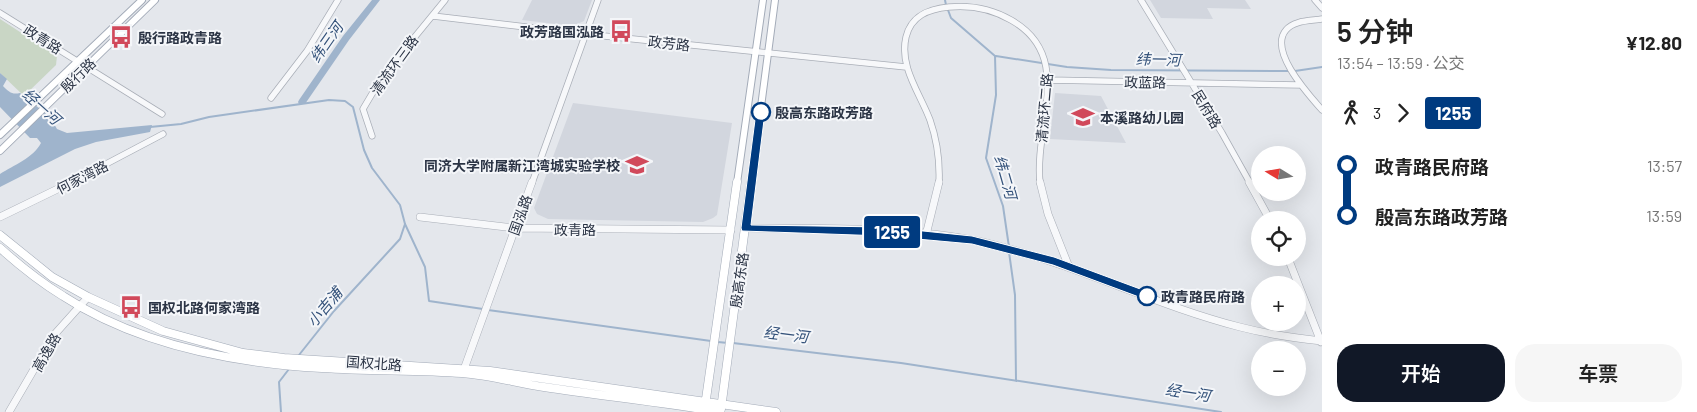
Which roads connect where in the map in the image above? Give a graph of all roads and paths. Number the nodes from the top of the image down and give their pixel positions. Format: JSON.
{"nodes":[{"id":1,"x":142,"y":0,"type":"edge"},
{"id":2,"x":155,"y":0,"type":"edge"},
{"id":3,"x":338,"y":0,"type":"edge"},
{"id":4,"x":445,"y":0,"type":"edge"},
{"id":5,"x":598,"y":0,"type":"edge"},
{"id":6,"x":763,"y":0,"type":"edge"},
{"id":7,"x":775,"y":0,"type":"edge"},
{"id":8,"x":1141,"y":0,"type":"edge"},
{"id":9,"x":1316,"y":0,"type":"edge"},
{"id":10,"x":966,"y":3,"type":"edge"},
{"id":11,"x":1322,"y":8,"type":"edge"},
{"id":12,"x":0,"y":12,"type":"edge"},
{"id":13,"x":433,"y":16,"type":"junction"},
{"id":14,"x":1322,"y":20,"type":"edge"},
{"id":15,"x":585,"y":34,"type":"junction"},
{"id":16,"x":757,"y":52,"type":"junction"},
{"id":17,"x":768,"y":54,"type":"junction"},
{"id":18,"x":77,"y":61,"type":"junction"},
{"id":19,"x":87,"y":66,"type":"junction"},
{"id":20,"x":906,"y":67,"type":"junction"},
{"id":21,"x":1049,"y":80,"type":"junction"},
{"id":22,"x":1191,"y":83,"type":"junction"},
{"id":23,"x":1300,"y":85,"type":"junction"},
{"id":24,"x":271,"y":98,"type":"dead end"},
{"id":25,"x":1322,"y":110,"type":"edge"},
{"id":26,"x":162,"y":114,"type":"dead end"},
{"id":27,"x":9,"y":124,"type":"junction"},
{"id":28,"x":0,"y":129,"type":"edge"},
{"id":29,"x":163,"y":134,"type":"dead end"},
{"id":30,"x":0,"y":135,"type":"edge"},
{"id":31,"x":372,"y":136,"type":"dead end"},
{"id":32,"x":0,"y":151,"type":"edge"},
{"id":33,"x":1265,"y":211,"type":"edge"},
{"id":34,"x":0,"y":217,"type":"edge"},
{"id":35,"x":420,"y":217,"type":"dead end"},
{"id":36,"x":516,"y":228,"type":"junction"},
{"id":37,"x":746,"y":228,"type":"junction"},
{"id":38,"x":731,"y":230,"type":"junction"},
{"id":39,"x":0,"y":235,"type":"edge"},
{"id":40,"x":926,"y":235,"type":"junction"},
{"id":41,"x":0,"y":248,"type":"edge"},
{"id":42,"x":1291,"y":266,"type":"edge"},
{"id":43,"x":1069,"y":267,"type":"junction"},
{"id":44,"x":88,"y":298,"type":"junction"},
{"id":45,"x":80,"y":306,"type":"junction"},
{"id":46,"x":1322,"y":342,"type":"edge"},
{"id":47,"x":282,"y":361,"type":"junction"},
{"id":48,"x":463,"y":371,"type":"junction"},
{"id":49,"x":704,"y":408,"type":"edge"},
{"id":50,"x":721,"y":410,"type":"edge"},
{"id":51,"x":9,"y":412,"type":"edge"},
{"id":52,"x":776,"y":412,"type":"edge"}],
"edges":[{"from":1,"to":18,"type":"main road","name":"殷行路"},
{"from":2,"to":19,"type":"main road","name":"殷行路"},
{"from":3,"to":24,"type":"street"},
{"from":4,"to":13,"type":"street","name":"清流环三路"},
{"from":5,"to":15,"type":"street","name":"国泓路"},
{"from":6,"to":16,"type":"main road","name":"殷高东路"},
{"from":7,"to":17,"type":"main road","name":"殷高东路"},
{"from":8,"to":22,"type":"street","name":"民府路"},
{"from":9,"to":11,"type":"street"},
{"from":10,"to":20,"type":"street","name":"清流环二路"},
{"from":10,"to":21,"type":"street","name":"清流环二路"},
{"from":12,"to":18,"type":"street","name":"政青路"},
{"from":13,"to":15,"type":"street","name":"政芳路"},
{"from":13,"to":31,"type":"street","name":"清流环三路"},
{"from":14,"to":23,"type":"street"},
{"from":15,"to":16,"type":"street","name":"政芳路"},
{"from":15,"to":36,"type":"street","name":"国泓路"},
{"from":16,"to":17,"type":"street","name":"政芳路"},
{"from":16,"to":38,"type":"main road","name":"殷高东路"},
{"from":17,"to":20,"type":"street","name":"政芳路"},
{"from":17,"to":37,"type":"main road","name":"殷高东路"},
{"from":18,"to":19,"type":"street","name":"政青路"},
{"from":18,"to":27,"type":"main road","name":"殷行路"},
{"from":19,"to":26,"type":"street","name":"政青路"},
{"from":19,"to":32,"type":"main road","name":"殷行路"},
{"from":20,"to":40,"type":"street","name":"清流环二路"},
{"from":21,"to":22,"type":"street","name":"政蓝路"},
{"from":21,"to":43,"type":"street","name":"清流环二路"},
{"from":22,"to":23,"type":"street","name":"政蓝路"},
{"from":22,"to":33,"type":"street","name":"民府路"},
{"from":23,"to":25,"type":"street"},
{"from":27,"to":28,"type":"main road"},
{"from":27,"to":30,"type":"main road","name":"殷行路"},
{"from":29,"to":34,"type":"street","name":"何家湾路"},
{"from":35,"to":36,"type":"street","name":"政青路"},
{"from":36,"to":38,"type":"street","name":"政青路"},
{"from":36,"to":48,"type":"street","name":"国泓路"},
{"from":37,"to":40,"type":"street"},
{"from":37,"to":50,"type":"main road","name":"殷高东路"},
{"from":38,"to":49,"type":"main road","name":"殷高东路"},
{"from":39,"to":44,"type":"main road","name":"国权北路"},
{"from":40,"to":43,"type":"street"},
{"from":41,"to":45,"type":"main road","name":"国权北路"},
{"from":42,"to":46,"type":"street"},
{"from":43,"to":46,"type":"street"},
{"from":44,"to":45,"type":"street","name":"高逸路"},
{"from":44,"to":47,"type":"main road","name":"国权北路"},
{"from":45,"to":47,"type":"main road","name":"国权北路"},
{"from":45,"to":51,"type":"street","name":"高逸路"},
{"from":47,"to":48,"type":"main road","name":"国权北路"},
{"from":48,"to":49,"type":"main road","name":"国权北路"},
{"from":49,"to":50,"type":"main road","name":"国权北路"},
{"from":50,"to":52,"type":"main road","name":"国权北路"}]}
